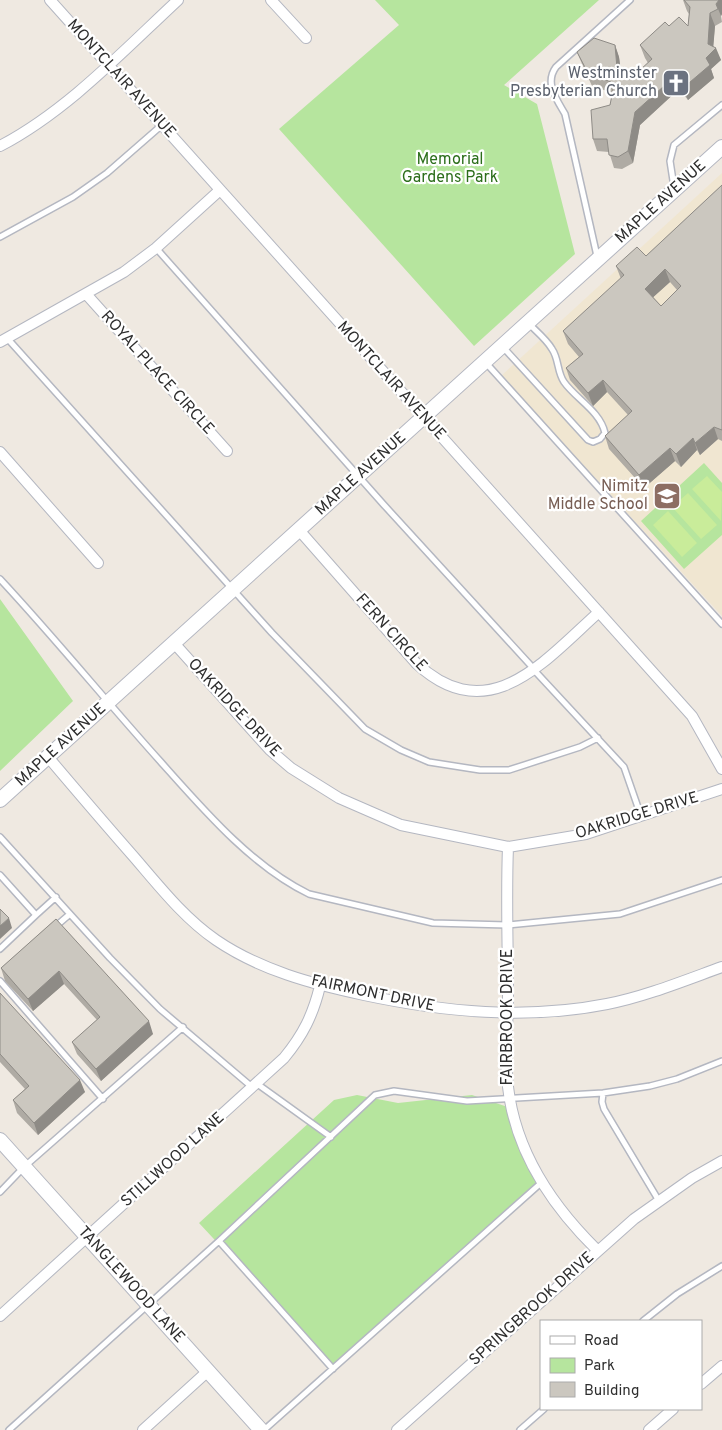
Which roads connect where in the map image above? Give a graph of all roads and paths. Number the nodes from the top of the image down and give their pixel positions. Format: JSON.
{"nodes":[{"id":1,"x":50,"y":0,"type":"edge"},
{"id":2,"x":178,"y":0,"type":"edge"},
{"id":3,"x":271,"y":0,"type":"edge"},
{"id":4,"x":630,"y":0,"type":"edge"},
{"id":5,"x":306,"y":38,"type":"dead end"},
{"id":6,"x":108,"y":65,"type":"junction"},
{"id":7,"x":722,"y":105,"type":"edge"},
{"id":8,"x":162,"y":125,"type":"junction"},
{"id":9,"x":0,"y":146,"type":"edge"},
{"id":10,"x":722,"y":147,"type":"edge"},
{"id":11,"x":220,"y":190,"type":"junction"},
{"id":12,"x":674,"y":190,"type":"junction"},
{"id":13,"x":0,"y":237,"type":"edge"},
{"id":14,"x":156,"y":248,"type":"junction"},
{"id":15,"x":598,"y":259,"type":"junction"},
{"id":16,"x":87,"y":295,"type":"junction"},
{"id":17,"x":528,"y":323,"type":"junction"},
{"id":18,"x":4,"y":340,"type":"edge"},
{"id":19,"x":502,"y":346,"type":"junction"},
{"id":20,"x":485,"y":362,"type":"junction"},
{"id":21,"x":424,"y":417,"type":"junction"},
{"id":22,"x":227,"y":451,"type":"dead end"},
{"id":23,"x":0,"y":452,"type":"edge"},
{"id":24,"x":359,"y":475,"type":"junction"},
{"id":25,"x":299,"y":530,"type":"junction"},
{"id":26,"x":98,"y":562,"type":"dead end"},
{"id":27,"x":0,"y":579,"type":"edge"},
{"id":28,"x":234,"y":588,"type":"junction"},
{"id":29,"x":599,"y":612,"type":"junction"},
{"id":30,"x":722,"y":624,"type":"edge"},
{"id":31,"x":174,"y":643,"type":"junction"},
{"id":32,"x":534,"y":669,"type":"junction"},
{"id":33,"x":108,"y":702,"type":"junction"},
{"id":34,"x":598,"y":738,"type":"junction"},
{"id":35,"x":48,"y":757,"type":"junction"},
{"id":36,"x":722,"y":769,"type":"edge"},
{"id":37,"x":722,"y":789,"type":"edge"},
{"id":38,"x":0,"y":800,"type":"edge"},
{"id":39,"x":641,"y":816,"type":"junction"},
{"id":40,"x":0,"y":837,"type":"edge"},
{"id":41,"x":508,"y":847,"type":"junction"},
{"id":42,"x":0,"y":875,"type":"edge"},
{"id":43,"x":722,"y":880,"type":"edge"},
{"id":44,"x":56,"y":897,"type":"junction"},
{"id":45,"x":70,"y":914,"type":"junction"},
{"id":46,"x":36,"y":915,"type":"junction"},
{"id":47,"x":507,"y":925,"type":"junction"},
{"id":48,"x":49,"y":933,"type":"edge"},
{"id":49,"x":0,"y":949,"type":"edge"},
{"id":50,"x":722,"y":968,"type":"edge"},
{"id":51,"x":0,"y":981,"type":"edge"},
{"id":52,"x":320,"y":986,"type":"junction"},
{"id":53,"x":508,"y":1013,"type":"junction"},
{"id":54,"x":183,"y":1027,"type":"junction"},
{"id":55,"x":722,"y":1061,"type":"edge"},
{"id":56,"x":254,"y":1085,"type":"junction"},
{"id":57,"x":603,"y":1093,"type":"junction"},
{"id":58,"x":509,"y":1097,"type":"junction"},
{"id":59,"x":103,"y":1099,"type":"junction"},
{"id":60,"x":331,"y":1137,"type":"junction"},
{"id":61,"x":0,"y":1140,"type":"edge"},
{"id":62,"x":722,"y":1161,"type":"edge"},
{"id":63,"x":24,"y":1167,"type":"junction"},
{"id":64,"x":541,"y":1183,"type":"junction"},
{"id":65,"x":0,"y":1192,"type":"edge"},
{"id":66,"x":659,"y":1201,"type":"junction"},
{"id":67,"x":88,"y":1238,"type":"junction"},
{"id":68,"x":219,"y":1241,"type":"junction"},
{"id":69,"x":597,"y":1250,"type":"junction"},
{"id":70,"x":722,"y":1266,"type":"edge"},
{"id":71,"x":148,"y":1304,"type":"junction"},
{"id":72,"x":0,"y":1316,"type":"edge"},
{"id":73,"x":644,"y":1320,"type":"edge"},
{"id":74,"x":722,"y":1366,"type":"edge"},
{"id":75,"x":332,"y":1369,"type":"junction"},
{"id":76,"x":208,"y":1371,"type":"junction"},
{"id":77,"x":702,"y":1383,"type":"edge"},
{"id":78,"x":543,"y":1410,"type":"edge"},
{"id":79,"x":672,"y":1410,"type":"edge"},
{"id":80,"x":8,"y":1430,"type":"edge"},
{"id":81,"x":143,"y":1430,"type":"edge"},
{"id":82,"x":263,"y":1430,"type":"edge"},
{"id":83,"x":397,"y":1430,"type":"edge"},
{"id":84,"x":520,"y":1430,"type":"edge"},
{"id":85,"x":649,"y":1430,"type":"edge"}],
"edges":[{"from":1,"to":6,"type":"street","name":"MONTCLAIR AVENUE"},
{"from":2,"to":6,"type":"street"},
{"from":3,"to":5,"type":"street"},
{"from":4,"to":15,"type":"lane"},
{"from":6,"to":8,"type":"street","name":"MONTCLAIR AVENUE"},
{"from":6,"to":9,"type":"street"},
{"from":7,"to":12,"type":"lane"},
{"from":8,"to":11,"type":"street","name":"MONTCLAIR AVENUE"},
{"from":8,"to":13,"type":"lane"},
{"from":10,"to":12,"type":"main road","name":"MAPLE AVENUE"},
{"from":11,"to":14,"type":"street"},
{"from":11,"to":21,"type":"street","name":"MONTCLAIR AVENUE"},
{"from":12,"to":15,"type":"main road","name":"MAPLE AVENUE"},
{"from":14,"to":16,"type":"street"},
{"from":14,"to":24,"type":"lane"},
{"from":15,"to":17,"type":"main road","name":"MAPLE AVENUE"},
{"from":16,"to":18,"type":"street"},
{"from":16,"to":22,"type":"street","name":"ROYAL PLACE CIRCLE"},
{"from":17,"to":19,"type":"main road","name":"MAPLE AVENUE"},
{"from":17,"to":19,"type":"lane"},
{"from":18,"to":28,"type":"lane"},
{"from":19,"to":20,"type":"main road","name":"MAPLE AVENUE"},
{"from":20,"to":21,"type":"main road","name":"MAPLE AVENUE"},
{"from":20,"to":30,"type":"lane"},
{"from":21,"to":24,"type":"main road","name":"MAPLE AVENUE"},
{"from":21,"to":29,"type":"street","name":"MONTCLAIR AVENUE"},
{"from":23,"to":26,"type":"street"},
{"from":24,"to":25,"type":"main road","name":"MAPLE AVENUE"},
{"from":24,"to":32,"type":"lane"},
{"from":25,"to":28,"type":"main road","name":"MAPLE AVENUE"},
{"from":25,"to":32,"type":"street","name":"FERN CIRCLE"},
{"from":27,"to":33,"type":"lane"},
{"from":28,"to":31,"type":"main road","name":"MAPLE AVENUE"},
{"from":28,"to":34,"type":"lane"},
{"from":29,"to":32,"type":"street","name":"FERN CIRCLE"},
{"from":29,"to":36,"type":"street","name":"MONTCLAIR AVENUE"},
{"from":31,"to":33,"type":"main road","name":"MAPLE AVENUE"},
{"from":31,"to":41,"type":"street","name":"OAKRIDGE DRIVE"},
{"from":32,"to":34,"type":"lane"},
{"from":33,"to":35,"type":"main road","name":"MAPLE AVENUE"},
{"from":33,"to":47,"type":"lane"},
{"from":34,"to":39,"type":"lane"},
{"from":35,"to":38,"type":"main road","name":"MAPLE AVENUE"},
{"from":35,"to":52,"type":"street","name":"FAIRMONT DRIVE"},
{"from":37,"to":39,"type":"street","name":"OAKRIDGE DRIVE"},
{"from":39,"to":41,"type":"street","name":"OAKRIDGE DRIVE"},
{"from":40,"to":44,"type":"lane"},
{"from":41,"to":47,"type":"street","name":"FAIRBROOK DRIVE"},
{"from":42,"to":46,"type":"lane"},
{"from":43,"to":47,"type":"lane"},
{"from":44,"to":45,"type":"lane"},
{"from":44,"to":46,"type":"lane"},
{"from":45,"to":48,"type":"lane"},
{"from":45,"to":54,"type":"lane"},
{"from":46,"to":49,"type":"lane"},
{"from":47,"to":53,"type":"street","name":"FAIRBROOK DRIVE"},
{"from":50,"to":53,"type":"street","name":"FAIRMONT DRIVE"},
{"from":51,"to":59,"type":"lane"},
{"from":52,"to":53,"type":"street","name":"FAIRMONT DRIVE"},
{"from":52,"to":56,"type":"street","name":"STILLWOOD LANE"},
{"from":53,"to":58,"type":"street","name":"FAIRBROOK DRIVE"},
{"from":54,"to":56,"type":"lane"},
{"from":54,"to":59,"type":"lane"},
{"from":55,"to":57,"type":"lane"},
{"from":56,"to":60,"type":"lane"},
{"from":56,"to":67,"type":"street","name":"STILLWOOD LANE"},
{"from":57,"to":58,"type":"lane"},
{"from":57,"to":66,"type":"lane"},
{"from":58,"to":60,"type":"lane"},
{"from":58,"to":64,"type":"street","name":"FAIRBROOK DRIVE"},
{"from":59,"to":63,"type":"lane"},
{"from":60,"to":68,"type":"lane"},
{"from":61,"to":63,"type":"main road","name":"TANGLEWOOD LANE"},
{"from":62,"to":66,"type":"street","name":"SPRINGBROOK DRIVE"},
{"from":63,"to":65,"type":"lane"},
{"from":63,"to":67,"type":"main road","name":"TANGLEWOOD LANE"},
{"from":64,"to":69,"type":"street","name":"FAIRBROOK DRIVE"},
{"from":64,"to":75,"type":"lane"},
{"from":66,"to":69,"type":"street","name":"SPRINGBROOK DRIVE"},
{"from":67,"to":71,"type":"main road","name":"TANGLEWOOD LANE"},
{"from":67,"to":72,"type":"street","name":"STILLWOOD LANE"},
{"from":68,"to":71,"type":"lane"},
{"from":68,"to":75,"type":"lane"},
{"from":69,"to":83,"type":"street","name":"SPRINGBROOK DRIVE"},
{"from":70,"to":73,"type":"lane"},
{"from":71,"to":76,"type":"main road","name":"TANGLEWOOD LANE"},
{"from":71,"to":80,"type":"lane"},
{"from":74,"to":77,"type":"street"},
{"from":75,"to":82,"type":"lane"},
{"from":76,"to":81,"type":"street"},
{"from":76,"to":82,"type":"main road","name":"TANGLEWOOD LANE"},
{"from":78,"to":84,"type":"lane"},
{"from":79,"to":85,"type":"street"}]}
